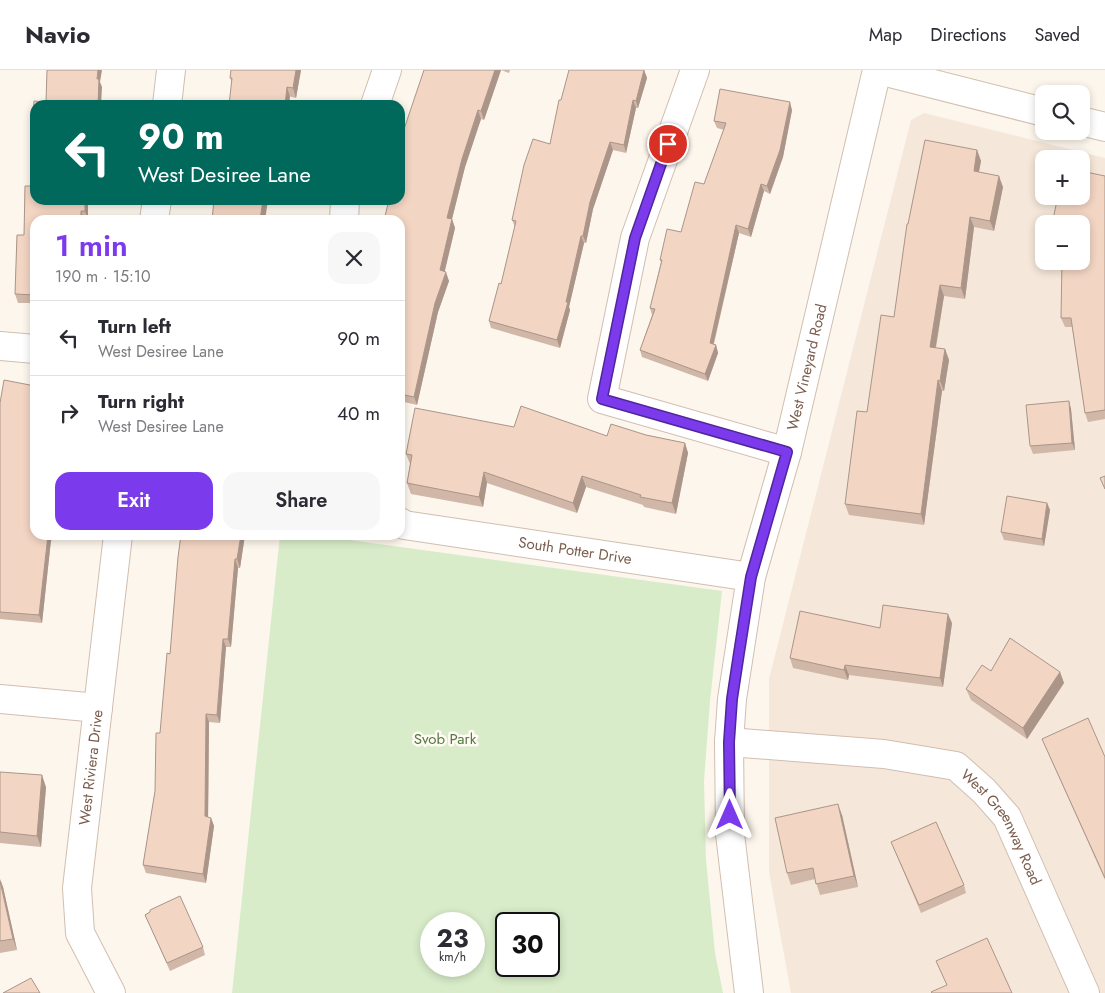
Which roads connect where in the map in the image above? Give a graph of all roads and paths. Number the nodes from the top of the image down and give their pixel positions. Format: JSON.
{"nodes":[{"id":1,"x":171,"y":70,"type":"edge"},
{"id":2,"x":387,"y":70,"type":"edge"},
{"id":3,"x":695,"y":70,"type":"edge"},
{"id":4,"x":877,"y":70,"type":"edge"},
{"id":5,"x":168,"y":100,"type":"edge"},
{"id":6,"x":377,"y":100,"type":"edge"},
{"id":7,"x":1035,"y":110,"type":"edge"},
{"id":8,"x":1090,"y":123,"type":"edge"},
{"id":9,"x":1105,"y":127,"type":"edge"},
{"id":10,"x":0,"y":346,"type":"edge"},
{"id":11,"x":30,"y":349,"type":"edge"},
{"id":12,"x":787,"y":452,"type":"junction"},
{"id":13,"x":405,"y":525,"type":"edge"},
{"id":14,"x":117,"y":540,"type":"edge"},
{"id":15,"x":751,"y":577,"type":"junction"},
{"id":16,"x":0,"y":699,"type":"edge"},
{"id":17,"x":98,"y":708,"type":"junction"},
{"id":18,"x":729,"y":742,"type":"junction"},
{"id":19,"x":111,"y":993,"type":"edge"},
{"id":20,"x":749,"y":993,"type":"edge"},
{"id":21,"x":1085,"y":993,"type":"edge"}],
"edges":[{"from":1,"to":5,"type":"street"},
{"from":2,"to":6,"type":"street"},
{"from":3,"to":12,"type":"street"},
{"from":4,"to":7,"type":"street"},
{"from":4,"to":12,"type":"street","name":"West Vineyard Road"},
{"from":8,"to":9,"type":"street"},
{"from":10,"to":11,"type":"street"},
{"from":12,"to":15,"type":"street","name":"West Vineyard Road"},
{"from":13,"to":15,"type":"street","name":"South Potter Drive"},
{"from":14,"to":17,"type":"street","name":"West Riviera Drive"},
{"from":15,"to":18,"type":"street","name":"West Vineyard Road"},
{"from":16,"to":17,"type":"street"},
{"from":17,"to":19,"type":"street","name":"West Riviera Drive"},
{"from":18,"to":20,"type":"street","name":"West Vineyard Road"},
{"from":18,"to":21,"type":"street","name":"West Greenway Road"}]}
